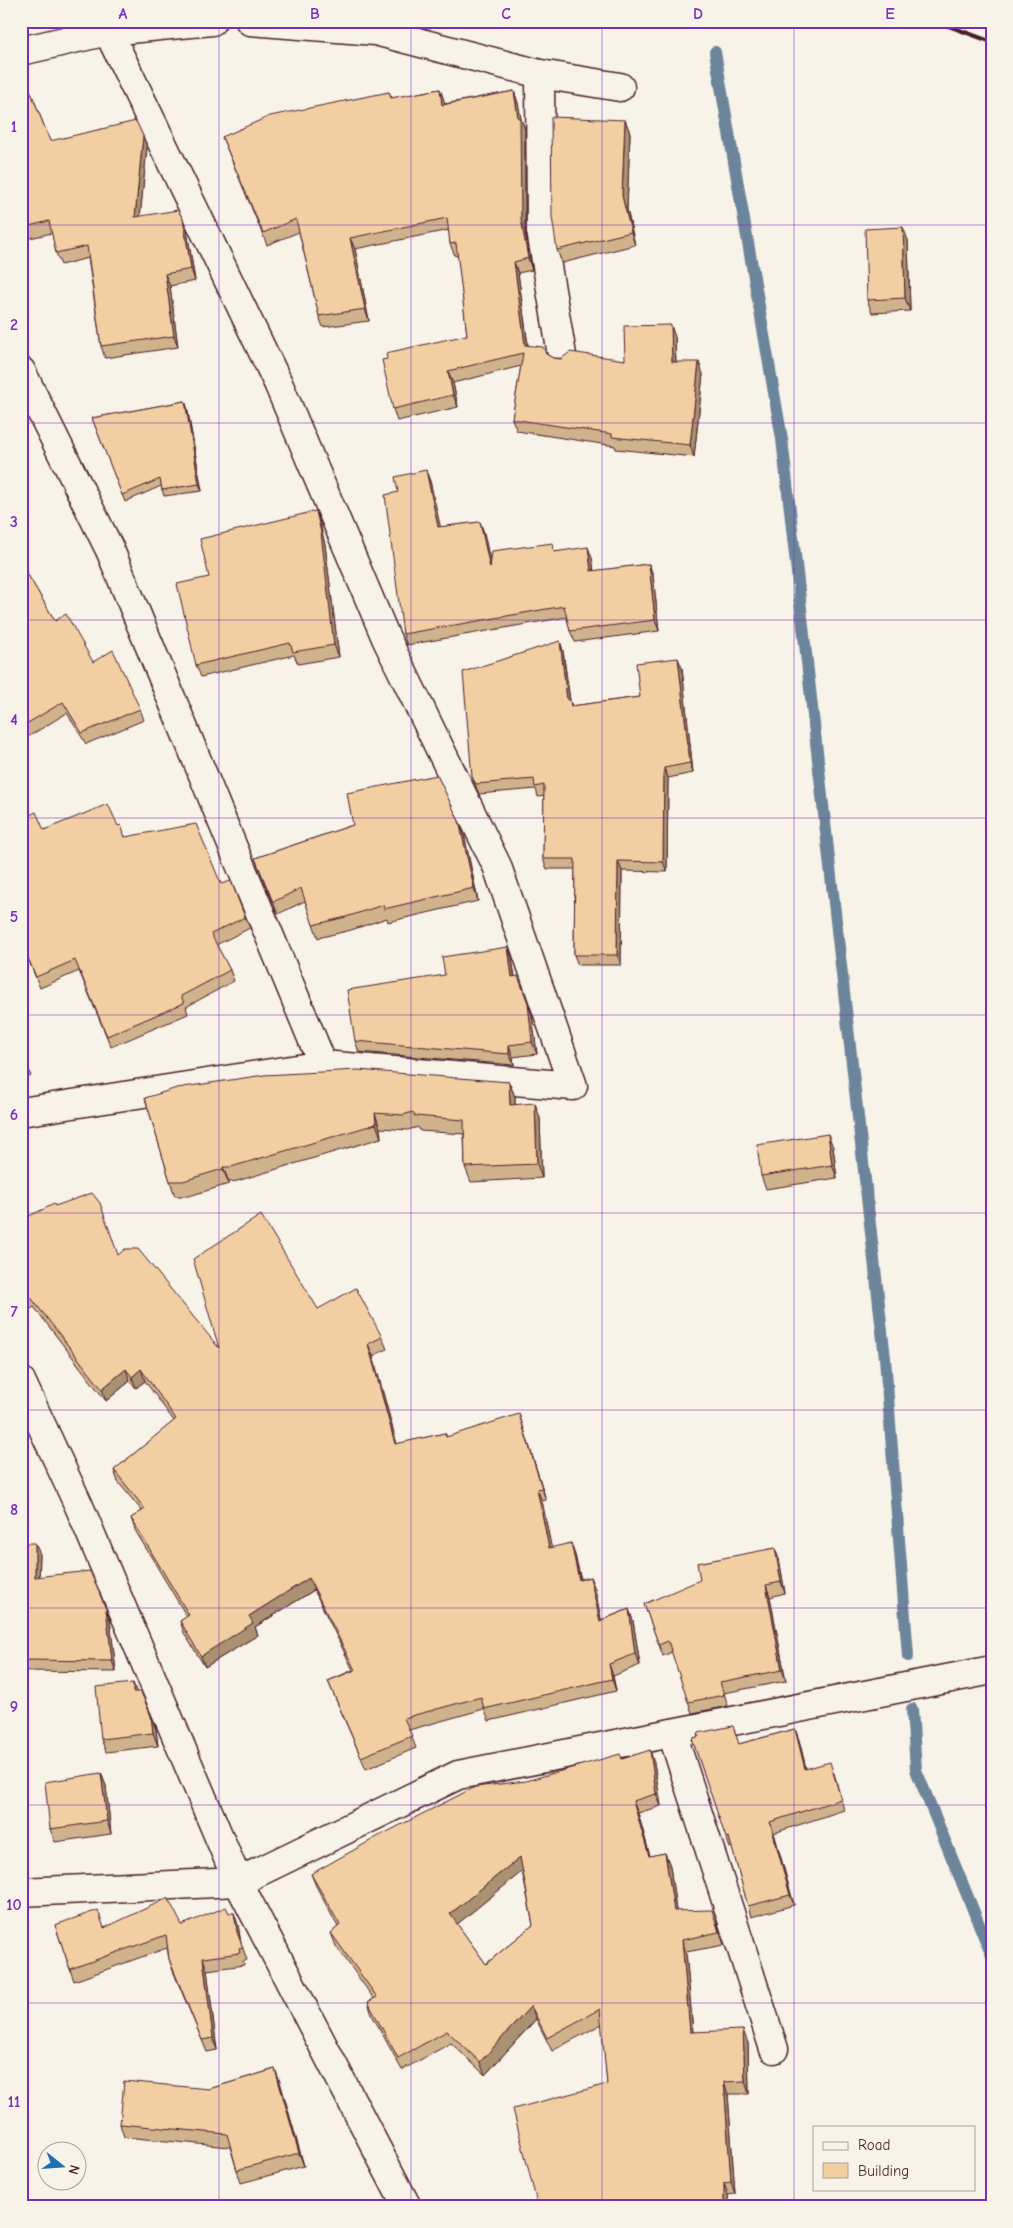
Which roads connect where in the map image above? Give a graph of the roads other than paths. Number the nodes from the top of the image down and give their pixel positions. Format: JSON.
{"nodes":[{"id":1,"x":212,"y":21,"type":"edge"},
{"id":2,"x":250,"y":21,"type":"edge"},
{"id":3,"x":108,"y":31,"type":"junction"},
{"id":4,"x":21,"y":51,"type":"edge"},
{"id":5,"x":540,"y":74,"type":"junction"},
{"id":6,"x":620,"y":87,"type":"dead end"},
{"id":7,"x":562,"y":355,"type":"dead end"},
{"id":8,"x":21,"y":371,"type":"edge"},
{"id":9,"x":323,"y":1065,"type":"junction"},
{"id":10,"x":21,"y":1112,"type":"edge"},
{"id":11,"x":21,"y":1381,"type":"edge"},
{"id":12,"x":992,"y":1670,"type":"edge"},
{"id":13,"x":672,"y":1733,"type":"junction"},
{"id":14,"x":238,"y":1882,"type":"junction"},
{"id":15,"x":21,"y":1892,"type":"edge"},
{"id":16,"x":774,"y":2049,"type":"dead end"},
{"id":17,"x":407,"y":2207,"type":"edge"}],
"edges":[{"from":1,"to":3,"type":"street"},
{"from":2,"to":5,"type":"street"},
{"from":3,"to":4,"type":"street"},
{"from":3,"to":9,"type":"street"},
{"from":5,"to":6,"type":"street"},
{"from":5,"to":7,"type":"street"},
{"from":8,"to":9,"type":"street"},
{"from":9,"to":10,"type":"street"},
{"from":11,"to":14,"type":"street"},
{"from":12,"to":13,"type":"street"},
{"from":13,"to":14,"type":"street"},
{"from":13,"to":16,"type":"street"},
{"from":14,"to":15,"type":"street"},
{"from":14,"to":17,"type":"street"}]}
